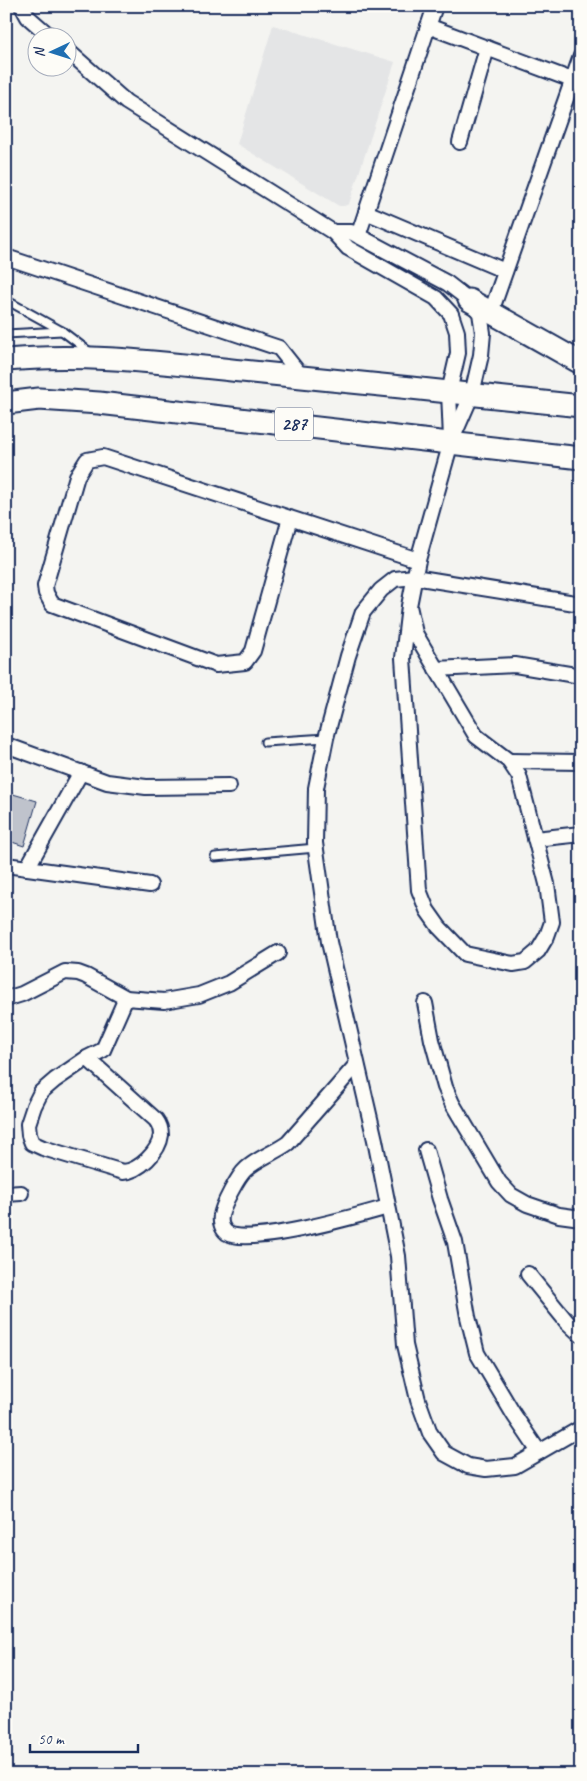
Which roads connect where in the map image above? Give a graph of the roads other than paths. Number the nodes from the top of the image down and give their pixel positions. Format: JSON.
{"nodes":[{"id":1,"x":434,"y":6,"type":"edge"},
{"id":2,"x":27,"y":10,"type":"edge"},
{"id":3,"x":428,"y":26,"type":"junction"},
{"id":4,"x":43,"y":28,"type":"edge"},
{"id":5,"x":487,"y":48,"type":"junction"},
{"id":6,"x":581,"y":56,"type":"edge"},
{"id":7,"x":78,"y":60,"type":"edge"},
{"id":8,"x":572,"y":80,"type":"junction"},
{"id":9,"x":460,"y":142,"type":"dead end"},
{"id":10,"x":366,"y":212,"type":"junction"},
{"id":11,"x":333,"y":232,"type":"junction"},
{"id":12,"x":358,"y":236,"type":"junction"},
{"id":13,"x":6,"y":257,"type":"edge"},
{"id":14,"x":505,"y":271,"type":"junction"},
{"id":15,"x":6,"y":300,"type":"edge"},
{"id":16,"x":469,"y":300,"type":"junction"},
{"id":17,"x":490,"y":312,"type":"junction"},
{"id":18,"x":62,"y":331,"type":"junction"},
{"id":19,"x":6,"y":334,"type":"edge"},
{"id":20,"x":102,"y":358,"type":"junction"},
{"id":21,"x":6,"y":360,"type":"edge"},
{"id":22,"x":581,"y":363,"type":"edge"},
{"id":23,"x":302,"y":377,"type":"junction"},
{"id":24,"x":450,"y":392,"type":"junction"},
{"id":25,"x":472,"y":394,"type":"junction"},
{"id":26,"x":6,"y":403,"type":"edge"},
{"id":27,"x":581,"y":406,"type":"edge"},
{"id":28,"x":451,"y":442,"type":"junction"},
{"id":29,"x":581,"y":458,"type":"edge"},
{"id":30,"x":290,"y":518,"type":"junction"},
{"id":31,"x":418,"y":560,"type":"junction"},
{"id":32,"x":414,"y":577,"type":"junction"},
{"id":33,"x":581,"y":604,"type":"edge"},
{"id":34,"x":409,"y":606,"type":"junction"},
{"id":35,"x":436,"y":670,"type":"junction"},
{"id":36,"x":581,"y":676,"type":"edge"},
{"id":37,"x":326,"y":738,"type":"junction"},
{"id":38,"x":265,"y":742,"type":"dead end"},
{"id":39,"x":6,"y":745,"type":"edge"},
{"id":40,"x":509,"y":761,"type":"junction"},
{"id":41,"x":581,"y":762,"type":"edge"},
{"id":42,"x":81,"y":772,"type":"junction"},
{"id":43,"x":229,"y":786,"type":"dead end"},
{"id":44,"x":581,"y":834,"type":"edge"},
{"id":45,"x":535,"y":839,"type":"junction"},
{"id":46,"x":316,"y":848,"type":"junction"},
{"id":47,"x":215,"y":857,"type":"dead end"},
{"id":48,"x":6,"y":865,"type":"edge"},
{"id":49,"x":27,"y":868,"type":"junction"},
{"id":50,"x":150,"y":885,"type":"dead end"},
{"id":51,"x":278,"y":952,"type":"dead end"},
{"id":52,"x":126,"y":998,"type":"junction"},
{"id":53,"x":6,"y":999,"type":"edge"},
{"id":54,"x":425,"y":1003,"type":"dead end"},
{"id":55,"x":87,"y":1058,"type":"junction"},
{"id":56,"x":357,"y":1064,"type":"junction"},
{"id":57,"x":426,"y":1150,"type":"dead end"},
{"id":58,"x":20,"y":1193,"type":"dead end"},
{"id":59,"x":6,"y":1194,"type":"edge"},
{"id":60,"x":388,"y":1208,"type":"junction"},
{"id":61,"x":581,"y":1218,"type":"edge"},
{"id":62,"x":528,"y":1274,"type":"dead end"},
{"id":63,"x":581,"y":1335,"type":"edge"},
{"id":64,"x":581,"y":1428,"type":"edge"},
{"id":65,"x":539,"y":1452,"type":"junction"}],
"edges":[{"from":1,"to":3,"type":"street"},
{"from":2,"to":4,"type":"street"},
{"from":3,"to":5,"type":"street"},
{"from":3,"to":10,"type":"street"},
{"from":5,"to":8,"type":"street"},
{"from":5,"to":9,"type":"street"},
{"from":6,"to":8,"type":"street"},
{"from":7,"to":11,"type":"street"},
{"from":8,"to":14,"type":"street"},
{"from":10,"to":12,"type":"street"},
{"from":10,"to":14,"type":"street"},
{"from":11,"to":12,"type":"street"},
{"from":11,"to":24,"type":"street"},
{"from":12,"to":16,"type":"street"},
{"from":13,"to":23,"type":"street"},
{"from":14,"to":17,"type":"street"},
{"from":15,"to":18,"type":"lane"},
{"from":16,"to":17,"type":"main road"},
{"from":16,"to":25,"type":"street"},
{"from":17,"to":22,"type":"main road"},
{"from":18,"to":19,"type":"lane"},
{"from":18,"to":20,"type":"lane"},
{"from":20,"to":21,"type":"main road","number":"287"},
{"from":20,"to":23,"type":"main road","number":"287"},
{"from":23,"to":24,"type":"main road","number":"287"},
{"from":24,"to":25,"type":"main road","number":"287"},
{"from":24,"to":28,"type":"street"},
{"from":25,"to":27,"type":"main road","number":"287"},
{"from":25,"to":28,"type":"street"},
{"from":26,"to":28,"type":"main road","number":"287"},
{"from":28,"to":29,"type":"main road","number":"287"},
{"from":28,"to":31,"type":"street"},
{"from":30,"to":30,"type":"street"},
{"from":30,"to":31,"type":"street"},
{"from":31,"to":32,"type":"street"},
{"from":32,"to":33,"type":"street"},
{"from":32,"to":34,"type":"street"},
{"from":32,"to":37,"type":"street"},
{"from":34,"to":35,"type":"street"},
{"from":34,"to":45,"type":"street"},
{"from":35,"to":36,"type":"street"},
{"from":35,"to":40,"type":"street"},
{"from":37,"to":38,"type":"lane"},
{"from":37,"to":46,"type":"street"},
{"from":39,"to":42,"type":"street"},
{"from":40,"to":41,"type":"street"},
{"from":40,"to":45,"type":"street"},
{"from":42,"to":43,"type":"street"},
{"from":42,"to":49,"type":"street"},
{"from":44,"to":45,"type":"street"},
{"from":46,"to":47,"type":"lane"},
{"from":46,"to":56,"type":"street"},
{"from":48,"to":49,"type":"street"},
{"from":49,"to":50,"type":"street"},
{"from":51,"to":52,"type":"street"},
{"from":52,"to":53,"type":"street"},
{"from":52,"to":55,"type":"street"},
{"from":54,"to":61,"type":"street"},
{"from":55,"to":55,"type":"street"},
{"from":56,"to":60,"type":"street"},
{"from":56,"to":60,"type":"street"},
{"from":57,"to":65,"type":"street"},
{"from":58,"to":59,"type":"street"},
{"from":60,"to":65,"type":"street"},
{"from":62,"to":63,"type":"street"},
{"from":64,"to":65,"type":"street"}]}
